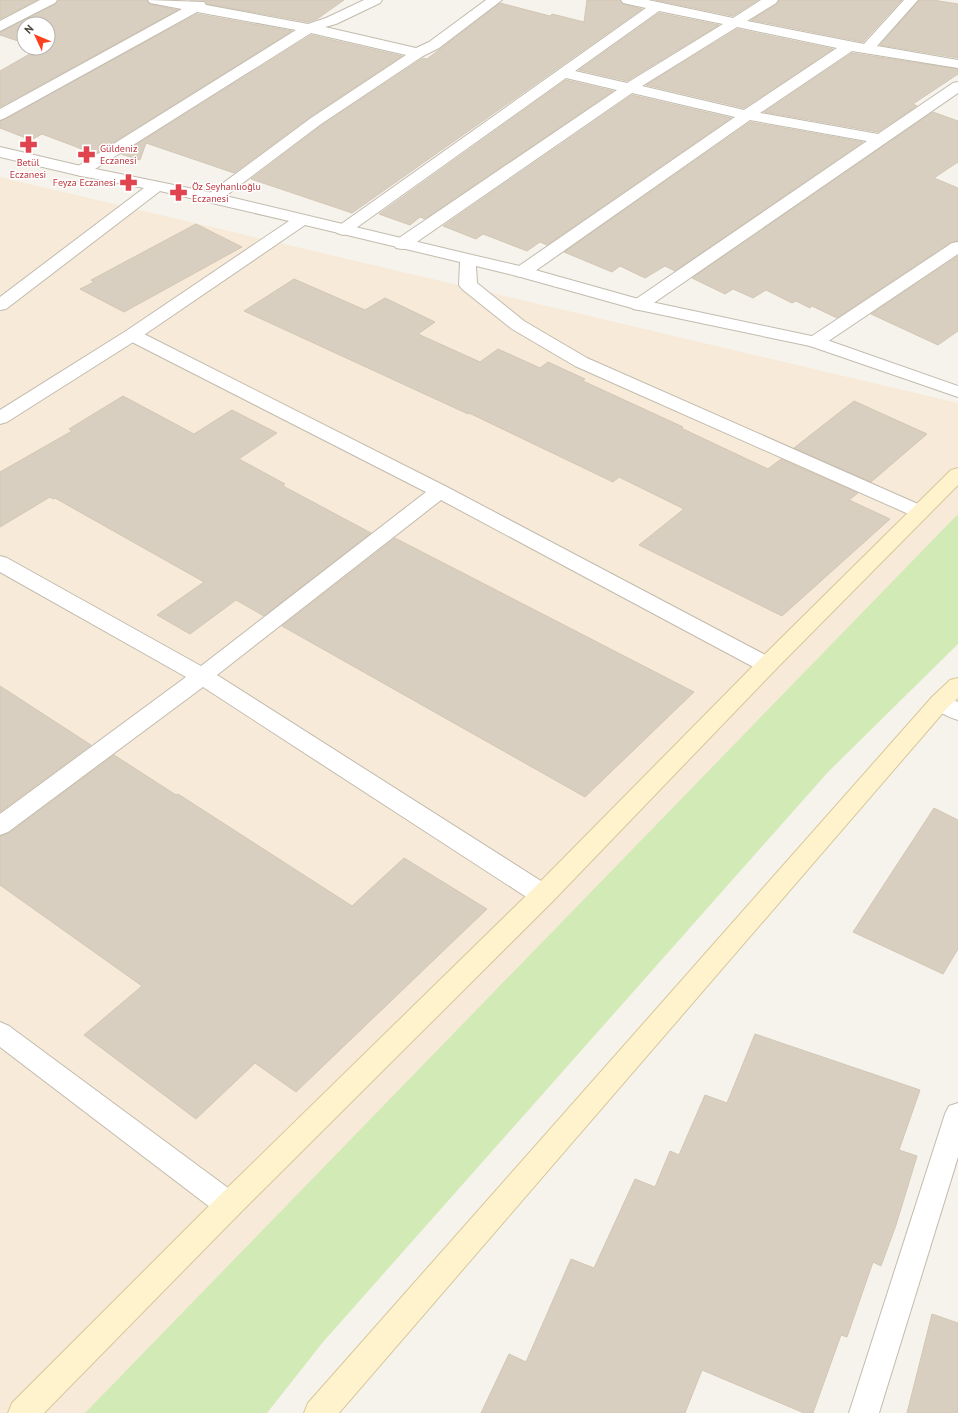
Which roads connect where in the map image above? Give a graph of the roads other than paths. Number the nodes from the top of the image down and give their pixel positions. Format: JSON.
{"nodes":[{"id":1,"x":50,"y":0,"type":"edge"},
{"id":2,"x":155,"y":0,"type":"edge"},
{"id":3,"x":206,"y":0,"type":"edge"},
{"id":4,"x":375,"y":0,"type":"edge"},
{"id":5,"x":495,"y":0,"type":"edge"},
{"id":6,"x":628,"y":0,"type":"edge"},
{"id":7,"x":771,"y":0,"type":"edge"},
{"id":8,"x":911,"y":0,"type":"edge"},
{"id":9,"x":657,"y":6,"type":"junction"},
{"id":10,"x":194,"y":8,"type":"junction"},
{"id":11,"x":736,"y":22,"type":"junction"},
{"id":12,"x":0,"y":27,"type":"edge"},
{"id":13,"x":309,"y":28,"type":"junction"},
{"id":14,"x":849,"y":46,"type":"junction"},
{"id":15,"x":868,"y":48,"type":"junction"},
{"id":16,"x":418,"y":53,"type":"junction"},
{"id":17,"x":958,"y":64,"type":"edge"},
{"id":18,"x":564,"y":73,"type":"junction"},
{"id":19,"x":958,"y":86,"type":"edge"},
{"id":20,"x":629,"y":88,"type":"junction"},
{"id":21,"x":0,"y":115,"type":"edge"},
{"id":22,"x":747,"y":115,"type":"junction"},
{"id":23,"x":881,"y":140,"type":"junction"},
{"id":24,"x":0,"y":152,"type":"edge"},
{"id":25,"x":81,"y":171,"type":"junction"},
{"id":26,"x":157,"y":186,"type":"junction"},
{"id":27,"x":213,"y":198,"type":"junction"},
{"id":28,"x":301,"y":220,"type":"junction"},
{"id":29,"x":343,"y":230,"type":"junction"},
{"id":30,"x":402,"y":244,"type":"junction"},
{"id":31,"x":958,"y":248,"type":"edge"},
{"id":32,"x":468,"y":259,"type":"junction"},
{"id":33,"x":522,"y":272,"type":"junction"},
{"id":34,"x":2,"y":303,"type":"edge"},
{"id":35,"x":639,"y":306,"type":"junction"},
{"id":36,"x":132,"y":335,"type":"junction"},
{"id":37,"x":815,"y":342,"type":"junction"},
{"id":38,"x":958,"y":392,"type":"edge"},
{"id":39,"x":0,"y":418,"type":"edge"},
{"id":40,"x":958,"y":474,"type":"edge"},
{"id":41,"x":440,"y":491,"type":"junction"},
{"id":42,"x":920,"y":512,"type":"junction"},
{"id":43,"x":0,"y":563,"type":"edge"},
{"id":44,"x":767,"y":665,"type":"junction"},
{"id":45,"x":202,"y":676,"type":"junction"},
{"id":46,"x":952,"y":700,"type":"edge"},
{"id":47,"x":0,"y":826,"type":"edge"},
{"id":48,"x":543,"y":894,"type":"junction"},
{"id":49,"x":0,"y":1033,"type":"edge"},
{"id":50,"x":958,"y":1114,"type":"edge"},
{"id":51,"x":950,"y":1170,"type":"edge"},
{"id":52,"x":229,"y":1205,"type":"junction"},
{"id":53,"x":23,"y":1413,"type":"edge"},
{"id":54,"x":319,"y":1413,"type":"edge"},
{"id":55,"x":864,"y":1413,"type":"edge"}],
"edges":[{"from":1,"to":12,"type":"street"},
{"from":2,"to":10,"type":"street"},
{"from":3,"to":10,"type":"street"},
{"from":4,"to":13,"type":"street"},
{"from":5,"to":16,"type":"street"},
{"from":6,"to":9,"type":"street"},
{"from":7,"to":11,"type":"street"},
{"from":8,"to":15,"type":"street"},
{"from":9,"to":11,"type":"street"},
{"from":9,"to":18,"type":"street"},
{"from":10,"to":13,"type":"street"},
{"from":10,"to":21,"type":"street"},
{"from":11,"to":14,"type":"street"},
{"from":11,"to":20,"type":"street"},
{"from":13,"to":16,"type":"street"},
{"from":13,"to":25,"type":"street"},
{"from":14,"to":15,"type":"street"},
{"from":14,"to":22,"type":"street"},
{"from":15,"to":17,"type":"street"},
{"from":16,"to":27,"type":"street"},
{"from":18,"to":20,"type":"street"},
{"from":18,"to":29,"type":"street"},
{"from":19,"to":23,"type":"street"},
{"from":20,"to":22,"type":"street"},
{"from":20,"to":30,"type":"street"},
{"from":22,"to":23,"type":"street"},
{"from":22,"to":33,"type":"street"},
{"from":23,"to":35,"type":"street"},
{"from":24,"to":25,"type":"street"},
{"from":25,"to":26,"type":"street"},
{"from":26,"to":27,"type":"street"},
{"from":26,"to":34,"type":"street"},
{"from":27,"to":28,"type":"street"},
{"from":28,"to":29,"type":"street"},
{"from":28,"to":36,"type":"street"},
{"from":29,"to":30,"type":"street"},
{"from":30,"to":32,"type":"street"},
{"from":31,"to":37,"type":"street"},
{"from":32,"to":33,"type":"street"},
{"from":32,"to":42,"type":"street"},
{"from":33,"to":35,"type":"street"},
{"from":35,"to":37,"type":"street"},
{"from":36,"to":39,"type":"street"},
{"from":36,"to":41,"type":"street"},
{"from":37,"to":38,"type":"street"},
{"from":40,"to":42,"type":"main road"},
{"from":41,"to":44,"type":"street"},
{"from":41,"to":45,"type":"street"},
{"from":42,"to":44,"type":"main road"},
{"from":43,"to":45,"type":"street"},
{"from":44,"to":48,"type":"main road"},
{"from":45,"to":47,"type":"street"},
{"from":45,"to":48,"type":"street"},
{"from":46,"to":54,"type":"main road"},
{"from":48,"to":52,"type":"main road"},
{"from":49,"to":52,"type":"street"},
{"from":50,"to":51,"type":"street"},
{"from":51,"to":55,"type":"street"},
{"from":52,"to":53,"type":"main road"}]}
